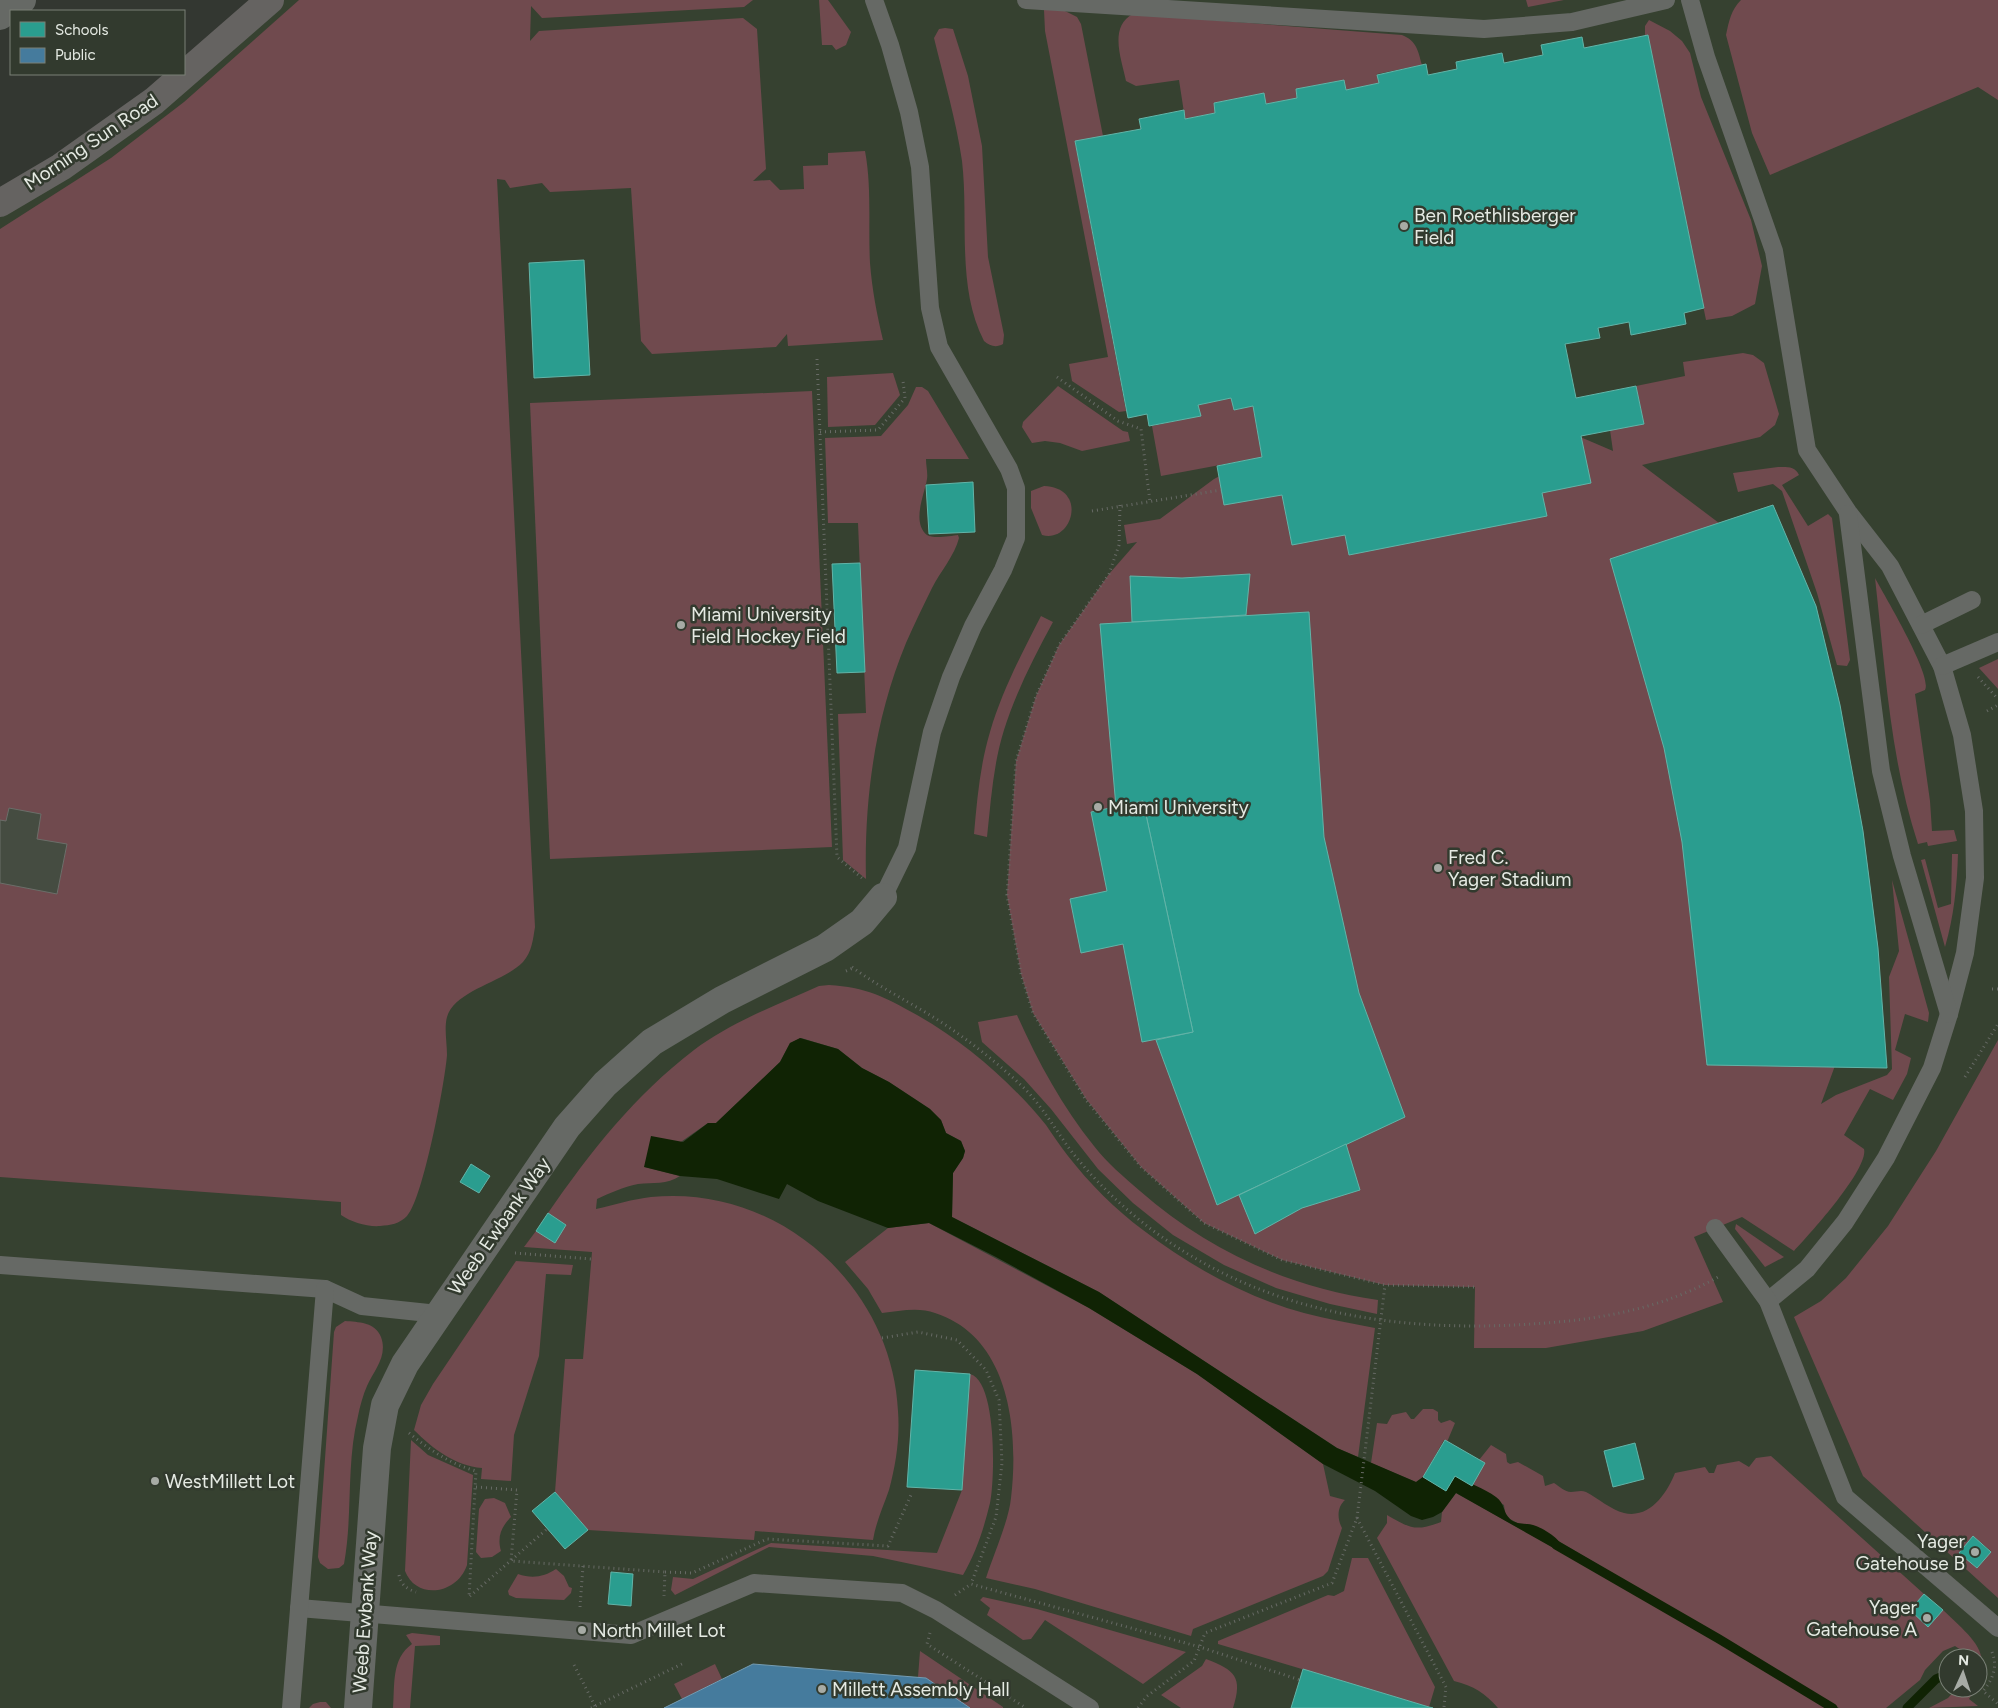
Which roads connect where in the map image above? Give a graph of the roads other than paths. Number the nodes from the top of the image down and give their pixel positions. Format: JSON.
{"nodes":[{"id":1,"x":22,"y":0,"type":"edge"},
{"id":2,"x":270,"y":0,"type":"edge"},
{"id":3,"x":874,"y":0,"type":"edge"},
{"id":4,"x":1026,"y":0,"type":"edge"},
{"id":5,"x":1666,"y":0,"type":"edge"},
{"id":6,"x":1690,"y":0,"type":"edge"},
{"id":7,"x":0,"y":16,"type":"edge"},
{"id":8,"x":185,"y":74,"type":"edge"},
{"id":9,"x":184,"y":75,"type":"edge"},
{"id":10,"x":0,"y":202,"type":"edge"},
{"id":11,"x":1848,"y":512,"type":"junction"},
{"id":12,"x":1972,"y":600,"type":"dead end"},
{"id":13,"x":1921,"y":625,"type":"junction"},
{"id":14,"x":1998,"y":642,"type":"edge"},
{"id":15,"x":1942,"y":666,"type":"junction"},
{"id":16,"x":883,"y":896,"type":"joint"},
{"id":17,"x":1949,"y":1014,"type":"junction"},
{"id":18,"x":1715,"y":1228,"type":"dead end"},
{"id":19,"x":0,"y":1265,"type":"edge"},
{"id":20,"x":325,"y":1289,"type":"junction"},
{"id":21,"x":1768,"y":1301,"type":"junction"},
{"id":22,"x":438,"y":1314,"type":"junction"},
{"id":23,"x":299,"y":1608,"type":"junction"},
{"id":24,"x":365,"y":1613,"type":"junction"},
{"id":25,"x":1998,"y":1628,"type":"edge"},
{"id":26,"x":291,"y":1708,"type":"edge"},
{"id":27,"x":358,"y":1708,"type":"edge"},
{"id":28,"x":1090,"y":1708,"type":"edge"}],
"edges":[{"from":1,"to":7,"type":"street"},
{"from":2,"to":8,"type":"main road","name":"Morning Sun Road"},
{"from":3,"to":16,"type":"lane"},
{"from":4,"to":5,"type":"lane"},
{"from":6,"to":11,"type":"lane"},
{"from":9,"to":10,"type":"main road","name":"Morning Sun Road"},
{"from":11,"to":13,"type":"lane"},
{"from":11,"to":17,"type":"lane"},
{"from":12,"to":13,"type":"lane"},
{"from":13,"to":15,"type":"lane"},
{"from":14,"to":15,"type":"lane"},
{"from":15,"to":17,"type":"lane"},
{"from":16,"to":22,"type":"street","name":"Weeb Ewbank Way"},
{"from":17,"to":21,"type":"lane"},
{"from":18,"to":21,"type":"lane"},
{"from":19,"to":20,"type":"lane"},
{"from":20,"to":22,"type":"lane"},
{"from":20,"to":23,"type":"lane"},
{"from":21,"to":25,"type":"lane"},
{"from":22,"to":24,"type":"street","name":"Weeb Ewbank Way"},
{"from":23,"to":24,"type":"lane"},
{"from":23,"to":26,"type":"lane"},
{"from":24,"to":27,"type":"street","name":"Weeb Ewbank Way"},
{"from":24,"to":28,"type":"lane"}]}
